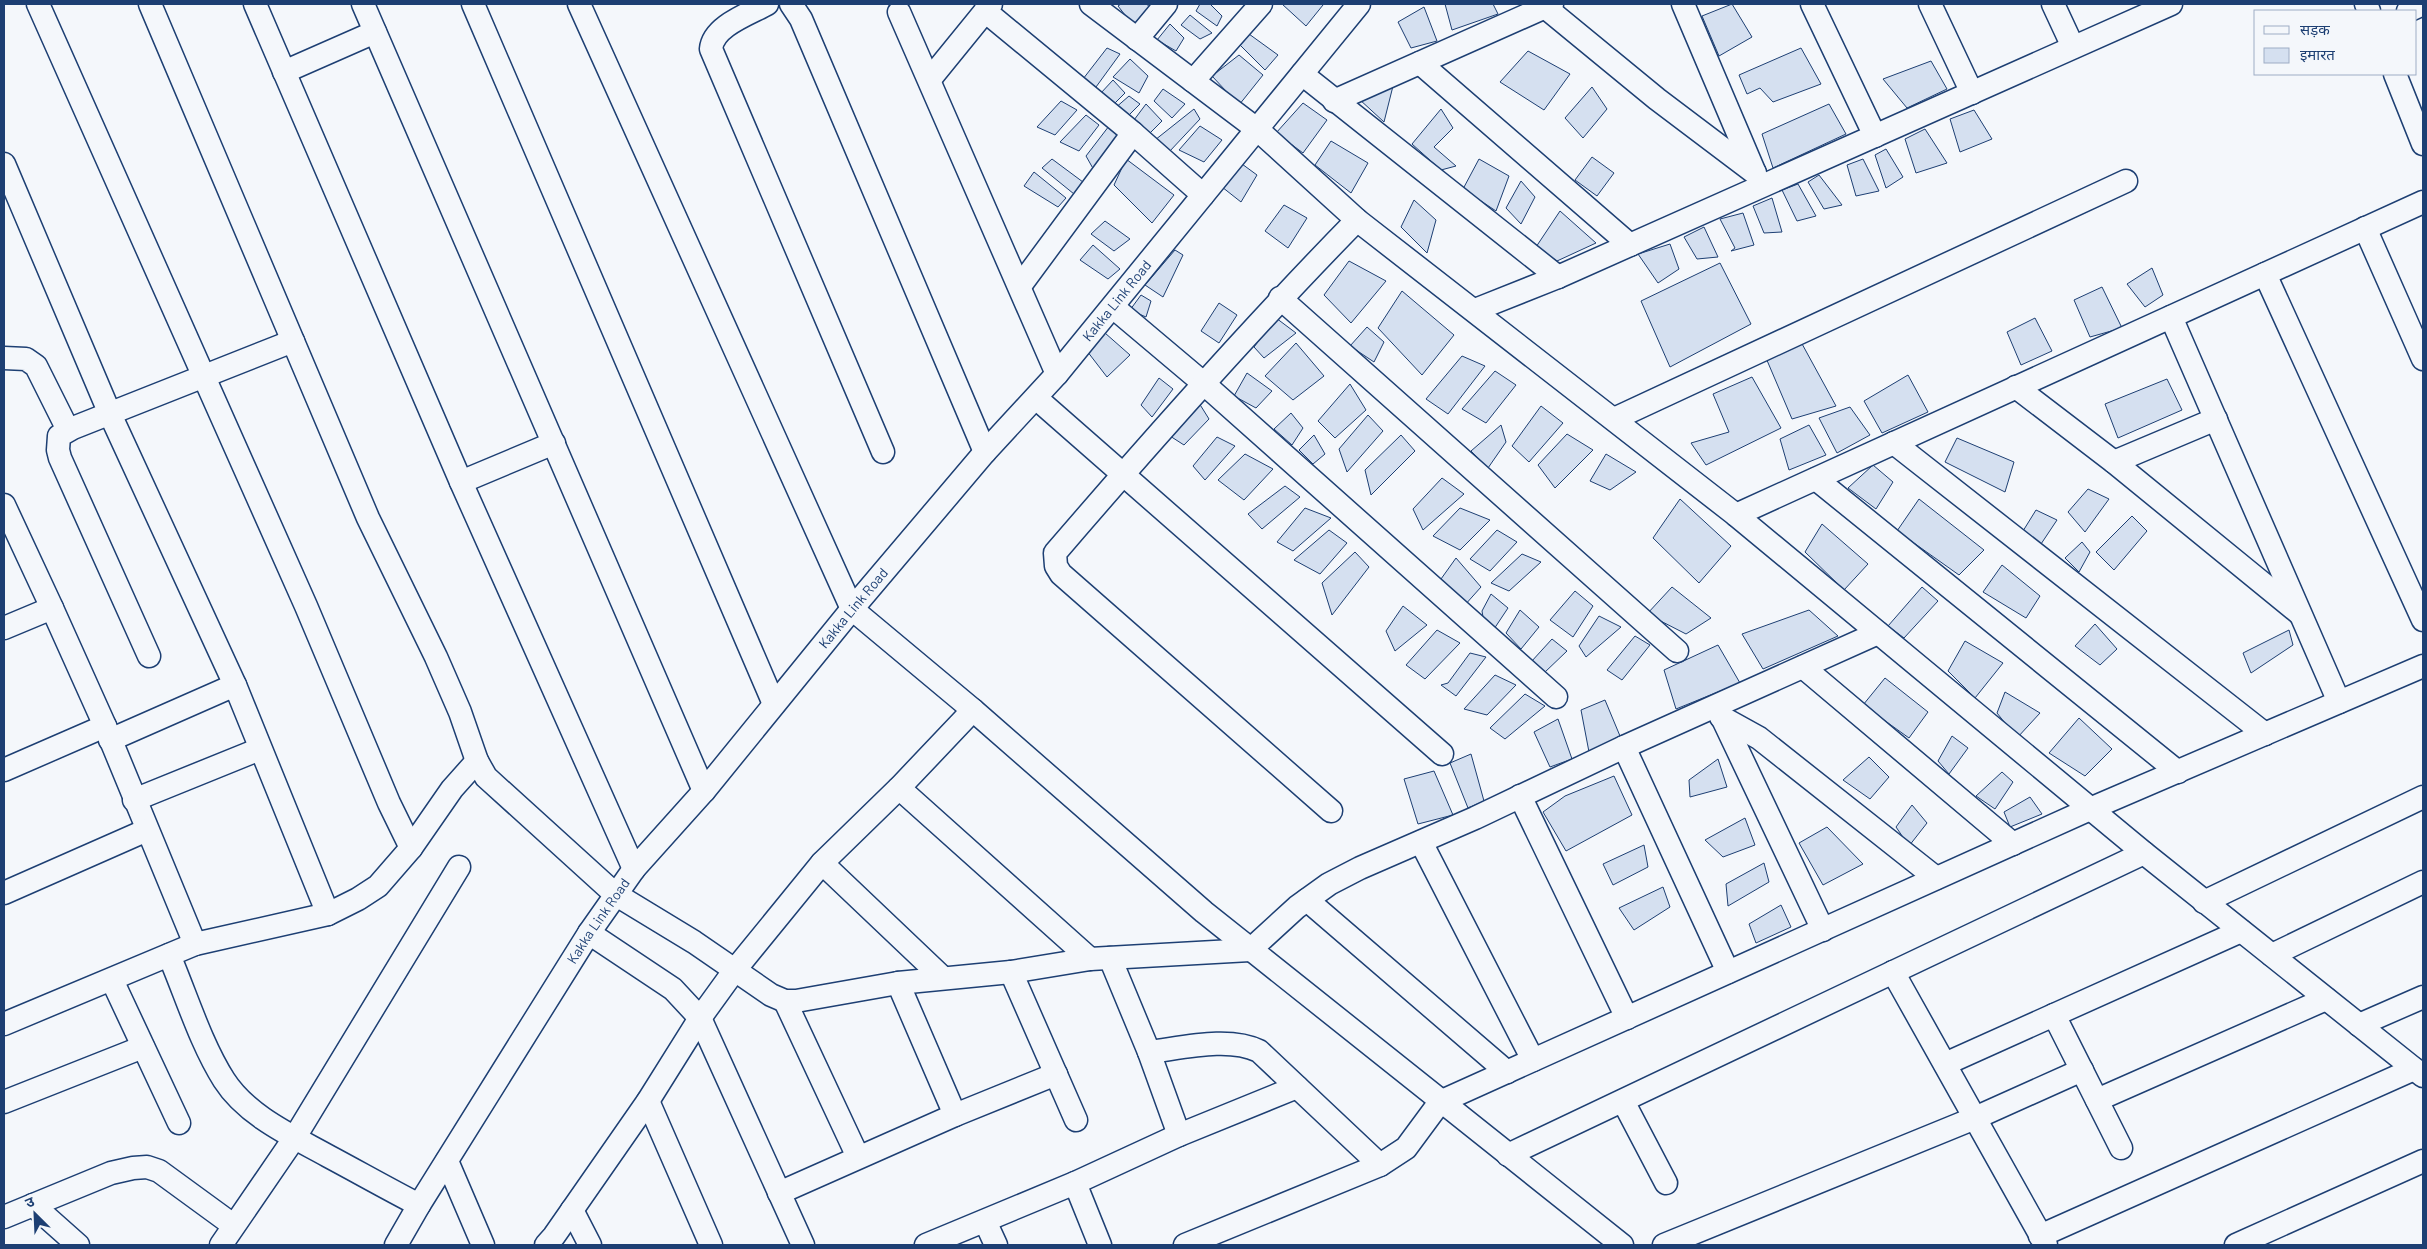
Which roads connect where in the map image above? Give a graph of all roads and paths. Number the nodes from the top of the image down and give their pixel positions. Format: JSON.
{"nodes":[{"id":1,"x":38,"y":4,"type":"edge"},
{"id":2,"x":150,"y":4,"type":"edge"},
{"id":3,"x":254,"y":4,"type":"edge"},
{"id":4,"x":364,"y":4,"type":"edge"},
{"id":5,"x":579,"y":4,"type":"edge"},
{"id":6,"x":767,"y":4,"type":"edge"},
{"id":7,"x":791,"y":4,"type":"edge"},
{"id":8,"x":1091,"y":4,"type":"edge"},
{"id":9,"x":1166,"y":4,"type":"edge"},
{"id":10,"x":1261,"y":4,"type":"edge"},
{"id":11,"x":1359,"y":4,"type":"edge"},
{"id":12,"x":1683,"y":4,"type":"edge"},
{"id":13,"x":1812,"y":4,"type":"edge"},
{"id":14,"x":1930,"y":4,"type":"edge"},
{"id":15,"x":2053,"y":4,"type":"edge"},
{"id":16,"x":2171,"y":4,"type":"edge"},
{"id":17,"x":2423,"y":4,"type":"edge"},
{"id":18,"x":479,"y":6,"type":"edge"},
{"id":19,"x":1549,"y":6,"type":"edge"},
{"id":20,"x":988,"y":7,"type":"edge"},
{"id":21,"x":2410,"y":10,"type":"edge"},
{"id":22,"x":898,"y":12,"type":"dead end"},
{"id":23,"x":376,"y":32,"type":"junction"},
{"id":24,"x":1137,"y":38,"type":"junction"},
{"id":25,"x":2073,"y":47,"type":"junction"},
{"id":26,"x":1420,"y":63,"type":"junction"},
{"id":27,"x":284,"y":72,"type":"junction"},
{"id":28,"x":1302,"y":74,"type":"junction"},
{"id":29,"x":2395,"y":75,"type":"edge"},
{"id":30,"x":930,"y":79,"type":"junction"},
{"id":31,"x":1193,"y":81,"type":"junction"},
{"id":32,"x":1972,"y":92,"type":"junction"},
{"id":33,"x":1334,"y":101,"type":"junction"},
{"id":34,"x":2419,"y":119,"type":"edge"},
{"id":35,"x":1258,"y":130,"type":"junction"},
{"id":36,"x":1133,"y":134,"type":"junction"},
{"id":37,"x":1875,"y":136,"type":"junction"},
{"id":38,"x":2423,"y":144,"type":"edge"},
{"id":39,"x":4,"y":164,"type":"edge"},
{"id":40,"x":1758,"y":179,"type":"junction"},
{"id":41,"x":2126,"y":181,"type":"dead end"},
{"id":42,"x":1203,"y":195,"type":"junction"},
{"id":43,"x":2423,"y":202,"type":"edge"},
{"id":44,"x":1357,"y":220,"type":"junction"},
{"id":45,"x":2365,"y":228,"type":"junction"},
{"id":46,"x":1630,"y":245,"type":"junction"},
{"id":47,"x":2265,"y":274,"type":"junction"},
{"id":48,"x":1558,"y":276,"type":"junction"},
{"id":49,"x":1020,"y":286,"type":"junction"},
{"id":50,"x":1280,"y":298,"type":"junction"},
{"id":51,"x":1113,"y":307,"type":"junction"},
{"id":52,"x":1475,"y":310,"type":"junction"},
{"id":53,"x":2171,"y":317,"type":"junction"},
{"id":54,"x":293,"y":341,"type":"junction"},
{"id":55,"x":4,"y":358,"type":"edge"},
{"id":56,"x":2423,"y":359,"type":"edge"},
{"id":57,"x":1057,"y":374,"type":"junction"},
{"id":58,"x":204,"y":376,"type":"junction"},
{"id":59,"x":1202,"y":382,"type":"junction"},
{"id":60,"x":2016,"y":387,"type":"junction"},
{"id":61,"x":1036,"y":398,"type":"junction"},
{"id":62,"x":110,"y":414,"type":"junction"},
{"id":63,"x":1614,"y":419,"type":"junction"},
{"id":64,"x":2216,"y":419,"type":"junction"},
{"id":65,"x":68,"y":430,"type":"junction"},
{"id":66,"x":554,"y":443,"type":"junction"},
{"id":67,"x":1894,"y":443,"type":"junction"},
{"id":68,"x":883,"y":452,"type":"dead end"},
{"id":69,"x":985,"y":452,"type":"junction"},
{"id":70,"x":2114,"y":462,"type":"junction"},
{"id":71,"x":1124,"y":474,"type":"junction"},
{"id":72,"x":1816,"y":479,"type":"junction"},
{"id":73,"x":461,"y":482,"type":"junction"},
{"id":74,"x":4,"y":505,"type":"edge"},
{"id":75,"x":1736,"y":515,"type":"junction"},
{"id":76,"x":52,"y":608,"type":"junction"},
{"id":77,"x":852,"y":609,"type":"junction"},
{"id":78,"x":2303,"y":617,"type":"junction"},
{"id":79,"x":2423,"y":620,"type":"edge"},
{"id":80,"x":4,"y":628,"type":"edge"},
{"id":81,"x":1878,"y":633,"type":"junction"},
{"id":82,"x":1678,"y":651,"type":"dead end"},
{"id":83,"x":149,"y":656,"type":"dead end"},
{"id":84,"x":1803,"y":666,"type":"junction"},
{"id":85,"x":2423,"y":666,"type":"edge"},
{"id":86,"x":235,"y":685,"type":"junction"},
{"id":87,"x":1556,"y":697,"type":"dead end"},
{"id":88,"x":2339,"y":702,"type":"junction"},
{"id":89,"x":774,"y":704,"type":"junction"},
{"id":90,"x":973,"y":710,"type":"junction"},
{"id":91,"x":1719,"y":711,"type":"junction"},
{"id":92,"x":108,"y":733,"type":"junction"},
{"id":93,"x":2266,"y":734,"type":"junction"},
{"id":94,"x":1624,"y":747,"type":"junction"},
{"id":95,"x":260,"y":749,"type":"junction"},
{"id":96,"x":1442,"y":754,"type":"dead end"},
{"id":97,"x":477,"y":761,"type":"junction"},
{"id":98,"x":4,"y":770,"type":"edge"},
{"id":99,"x":2178,"y":772,"type":"junction"},
{"id":100,"x":899,"y":788,"type":"junction"},
{"id":101,"x":704,"y":791,"type":"junction"},
{"id":102,"x":1520,"y":796,"type":"junction"},
{"id":103,"x":2423,"y":797,"type":"edge"},
{"id":104,"x":134,"y":800,"type":"junction"},
{"id":105,"x":2090,"y":809,"type":"junction"},
{"id":106,"x":1331,"y":811,"type":"dead end"},
{"id":107,"x":147,"y":830,"type":"junction"},
{"id":108,"x":1421,"y":842,"type":"junction"},
{"id":109,"x":2014,"y":844,"type":"junction"},
{"id":110,"x":411,"y":848,"type":"junction"},
{"id":111,"x":2144,"y":853,"type":"junction"},
{"id":112,"x":822,"y":863,"type":"junction"},
{"id":113,"x":459,"y":867,"type":"dead end"},
{"id":114,"x":634,"y":869,"type":"junction"},
{"id":115,"x":1936,"y":878,"type":"junction"},
{"id":116,"x":2423,"y":882,"type":"edge"},
{"id":117,"x":4,"y":893,"type":"edge"},
{"id":118,"x":615,"y":894,"type":"junction"},
{"id":119,"x":1307,"y":900,"type":"junction"},
{"id":120,"x":2204,"y":902,"type":"junction"},
{"id":121,"x":328,"y":914,"type":"junction"},
{"id":122,"x":1823,"y":930,"type":"junction"},
{"id":123,"x":2241,"y":931,"type":"junction"},
{"id":124,"x":589,"y":933,"type":"junction"},
{"id":125,"x":195,"y":944,"type":"junction"},
{"id":126,"x":1250,"y":950,"type":"junction"},
{"id":127,"x":169,"y":955,"type":"junction"},
{"id":128,"x":2272,"y":956,"type":"junction"},
{"id":129,"x":1100,"y":958,"type":"junction"},
{"id":130,"x":734,"y":971,"type":"junction"},
{"id":131,"x":1011,"y":972,"type":"junction"},
{"id":132,"x":1728,"y":972,"type":"junction"},
{"id":133,"x":1893,"y":972,"type":"junction"},
{"id":134,"x":943,"y":978,"type":"junction"},
{"id":135,"x":112,"y":980,"type":"junction"},
{"id":136,"x":898,"y":983,"type":"junction"},
{"id":137,"x":2423,"y":997,"type":"edge"},
{"id":138,"x":2326,"y":999,"type":"junction"},
{"id":139,"x":785,"y":1000,"type":"junction"},
{"id":140,"x":2054,"y":1015,"type":"junction"},
{"id":141,"x":700,"y":1018,"type":"junction"},
{"id":142,"x":1627,"y":1018,"type":"junction"},
{"id":143,"x":4,"y":1024,"type":"edge"},
{"id":144,"x":2360,"y":1025,"type":"junction"},
{"id":145,"x":143,"y":1047,"type":"junction"},
{"id":146,"x":1149,"y":1052,"type":"junction"},
{"id":147,"x":1533,"y":1060,"type":"junction"},
{"id":148,"x":1944,"y":1064,"type":"junction"},
{"id":149,"x":2082,"y":1070,"type":"junction"},
{"id":150,"x":1507,"y":1072,"type":"junction"},
{"id":151,"x":2419,"y":1072,"type":"edge"},
{"id":152,"x":1056,"y":1074,"type":"junction"},
{"id":153,"x":1298,"y":1087,"type":"junction"},
{"id":154,"x":2097,"y":1100,"type":"junction"},
{"id":155,"x":648,"y":1101,"type":"junction"},
{"id":156,"x":1623,"y":1101,"type":"junction"},
{"id":157,"x":4,"y":1102,"type":"edge"},
{"id":158,"x":1440,"y":1102,"type":"junction"},
{"id":159,"x":955,"y":1115,"type":"junction"},
{"id":160,"x":1975,"y":1118,"type":"junction"},
{"id":161,"x":1076,"y":1120,"type":"dead end"},
{"id":162,"x":179,"y":1123,"type":"dead end"},
{"id":163,"x":1179,"y":1135,"type":"junction"},
{"id":164,"x":295,"y":1137,"type":"junction"},
{"id":165,"x":2122,"y":1148,"type":"dead end"},
{"id":166,"x":1508,"y":1155,"type":"junction"},
{"id":167,"x":858,"y":1157,"type":"junction"},
{"id":168,"x":447,"y":1161,"type":"junction"},
{"id":169,"x":2423,"y":1161,"type":"edge"},
{"id":170,"x":1380,"y":1165,"type":"junction"},
{"id":171,"x":1075,"y":1183,"type":"junction"},
{"id":172,"x":1666,"y":1183,"type":"dead end"},
{"id":173,"x":779,"y":1193,"type":"junction"},
{"id":174,"x":33,"y":1205,"type":"junction"},
{"id":175,"x":418,"y":1205,"type":"junction"},
{"id":176,"x":572,"y":1210,"type":"junction"},
{"id":177,"x":4,"y":1217,"type":"edge"},
{"id":178,"x":985,"y":1221,"type":"junction"},
{"id":179,"x":233,"y":1226,"type":"junction"},
{"id":180,"x":2043,"y":1240,"type":"edge"},
{"id":181,"x":1615,"y":1244,"type":"edge"},
{"id":182,"x":78,"y":1245,"type":"edge"},
{"id":183,"x":221,"y":1245,"type":"edge"},
{"id":184,"x":396,"y":1245,"type":"edge"},
{"id":185,"x":482,"y":1245,"type":"edge"},
{"id":186,"x":546,"y":1245,"type":"edge"},
{"id":187,"x":590,"y":1245,"type":"edge"},
{"id":188,"x":711,"y":1245,"type":"edge"},
{"id":189,"x":803,"y":1245,"type":"edge"},
{"id":190,"x":926,"y":1245,"type":"edge"},
{"id":191,"x":996,"y":1245,"type":"edge"},
{"id":192,"x":1100,"y":1245,"type":"edge"},
{"id":193,"x":1185,"y":1245,"type":"edge"},
{"id":194,"x":1664,"y":1245,"type":"edge"},
{"id":195,"x":2236,"y":1245,"type":"edge"}],
"edges":[{"from":1,"to":58,"type":"street"},
{"from":2,"to":54,"type":"street"},
{"from":3,"to":27,"type":"street"},
{"from":4,"to":23,"type":"street"},
{"from":5,"to":77,"type":"street"},
{"from":6,"to":68,"type":"street"},
{"from":7,"to":69,"type":"street"},
{"from":8,"to":24,"type":"street"},
{"from":9,"to":24,"type":"street"},
{"from":10,"to":31,"type":"street"},
{"from":11,"to":28,"type":"street","name":"Kakka Link Road"},
{"from":12,"to":40,"type":"street"},
{"from":13,"to":37,"type":"street"},
{"from":14,"to":32,"type":"street"},
{"from":15,"to":25,"type":"street"},
{"from":16,"to":25,"type":"street"},
{"from":17,"to":21,"type":"street"},
{"from":18,"to":89,"type":"street"},
{"from":19,"to":26,"type":"street"},
{"from":19,"to":40,"type":"street"},
{"from":20,"to":30,"type":"street"},
{"from":20,"to":36,"type":"street"},
{"from":22,"to":30,"type":"street"},
{"from":23,"to":27,"type":"street"},
{"from":23,"to":66,"type":"street"},
{"from":24,"to":31,"type":"street"},
{"from":25,"to":32,"type":"street"},
{"from":26,"to":33,"type":"street"},
{"from":26,"to":46,"type":"street"},
{"from":27,"to":73,"type":"street"},
{"from":28,"to":33,"type":"street"},
{"from":28,"to":35,"type":"street","name":"Kakka Link Road"},
{"from":29,"to":34,"type":"street"},
{"from":30,"to":49,"type":"street"},
{"from":31,"to":35,"type":"street"},
{"from":32,"to":37,"type":"street"},
{"from":33,"to":48,"type":"street"},
{"from":34,"to":38,"type":"street"},
{"from":35,"to":42,"type":"street","name":"Kakka Link Road"},
{"from":35,"to":44,"type":"street"},
{"from":36,"to":42,"type":"street"},
{"from":36,"to":49,"type":"street"},
{"from":37,"to":40,"type":"street"},
{"from":39,"to":62,"type":"street"},
{"from":40,"to":46,"type":"street"},
{"from":41,"to":63,"type":"street"},
{"from":42,"to":51,"type":"street","name":"Kakka Link Road"},
{"from":43,"to":45,"type":"street"},
{"from":44,"to":50,"type":"street"},
{"from":44,"to":52,"type":"street"},
{"from":45,"to":47,"type":"street"},
{"from":45,"to":56,"type":"street"},
{"from":46,"to":48,"type":"street"},
{"from":47,"to":53,"type":"street"},
{"from":47,"to":79,"type":"street"},
{"from":48,"to":52,"type":"street"},
{"from":49,"to":57,"type":"street"},
{"from":50,"to":59,"type":"street"},
{"from":50,"to":82,"type":"street"},
{"from":51,"to":57,"type":"street","name":"Kakka Link Road"},
{"from":51,"to":59,"type":"street"},
{"from":52,"to":63,"type":"street"},
{"from":53,"to":60,"type":"street"},
{"from":53,"to":64,"type":"street"},
{"from":54,"to":58,"type":"street"},
{"from":54,"to":97,"type":"street"},
{"from":55,"to":65,"type":"street"},
{"from":57,"to":61,"type":"street","name":"Kakka Link Road"},
{"from":58,"to":62,"type":"street"},
{"from":58,"to":110,"type":"street"},
{"from":59,"to":71,"type":"street"},
{"from":59,"to":87,"type":"street"},
{"from":60,"to":67,"type":"street"},
{"from":60,"to":70,"type":"street"},
{"from":61,"to":69,"type":"street","name":"Kakka Link Road"},
{"from":61,"to":71,"type":"street"},
{"from":62,"to":65,"type":"street"},
{"from":62,"to":86,"type":"street"},
{"from":63,"to":75,"type":"street"},
{"from":64,"to":70,"type":"street"},
{"from":64,"to":78,"type":"street"},
{"from":65,"to":83,"type":"street"},
{"from":66,"to":73,"type":"street"},
{"from":66,"to":101,"type":"street"},
{"from":67,"to":72,"type":"street"},
{"from":67,"to":93,"type":"street"},
{"from":69,"to":77,"type":"street","name":"Kakka Link Road"},
{"from":70,"to":78,"type":"street"},
{"from":71,"to":96,"type":"street"},
{"from":71,"to":106,"type":"street"},
{"from":72,"to":75,"type":"street"},
{"from":72,"to":99,"type":"street"},
{"from":73,"to":114,"type":"street"},
{"from":74,"to":76,"type":"street"},
{"from":75,"to":81,"type":"street"},
{"from":76,"to":80,"type":"street"},
{"from":76,"to":92,"type":"street"},
{"from":77,"to":89,"type":"street","name":"Kakka Link Road"},
{"from":77,"to":90,"type":"street"},
{"from":78,"to":88,"type":"street"},
{"from":81,"to":84,"type":"street"},
{"from":81,"to":105,"type":"street"},
{"from":84,"to":91,"type":"street"},
{"from":84,"to":109,"type":"street"},
{"from":85,"to":88,"type":"street"},
{"from":86,"to":92,"type":"street"},
{"from":86,"to":95,"type":"street"},
{"from":88,"to":93,"type":"street"},
{"from":89,"to":101,"type":"street","name":"Kakka Link Road"},
{"from":90,"to":100,"type":"street"},
{"from":90,"to":126,"type":"street"},
{"from":91,"to":94,"type":"street"},
{"from":91,"to":115,"type":"street"},
{"from":91,"to":122,"type":"street"},
{"from":92,"to":98,"type":"street"},
{"from":92,"to":104,"type":"street"},
{"from":93,"to":99,"type":"street"},
{"from":94,"to":102,"type":"street"},
{"from":94,"to":132,"type":"street"},
{"from":95,"to":104,"type":"street"},
{"from":95,"to":121,"type":"street"},
{"from":97,"to":110,"type":"street"},
{"from":97,"to":118,"type":"street"},
{"from":99,"to":105,"type":"street"},
{"from":100,"to":112,"type":"street"},
{"from":100,"to":129,"type":"street"},
{"from":101,"to":114,"type":"street","name":"Kakka Link Road"},
{"from":102,"to":108,"type":"street"},
{"from":102,"to":142,"type":"street"},
{"from":103,"to":120,"type":"street"},
{"from":104,"to":107,"type":"street"},
{"from":105,"to":109,"type":"street"},
{"from":105,"to":111,"type":"street"},
{"from":107,"to":117,"type":"street"},
{"from":107,"to":125,"type":"street"},
{"from":108,"to":119,"type":"street"},
{"from":108,"to":147,"type":"street"},
{"from":109,"to":115,"type":"street"},
{"from":110,"to":121,"type":"street"},
{"from":111,"to":120,"type":"street"},
{"from":111,"to":133,"type":"street"},
{"from":112,"to":130,"type":"street"},
{"from":112,"to":134,"type":"street"},
{"from":113,"to":164,"type":"street"},
{"from":114,"to":118,"type":"street","name":"Kakka Link Road"},
{"from":115,"to":122,"type":"street"},
{"from":116,"to":128,"type":"street"},
{"from":118,"to":124,"type":"street","name":"Kakka Link Road"},
{"from":118,"to":130,"type":"street"},
{"from":119,"to":126,"type":"street"},
{"from":119,"to":150,"type":"street"},
{"from":120,"to":123,"type":"street"},
{"from":121,"to":125,"type":"street"},
{"from":122,"to":132,"type":"street"},
{"from":123,"to":128,"type":"street"},
{"from":123,"to":140,"type":"street"},
{"from":124,"to":141,"type":"street"},
{"from":124,"to":168,"type":"street","name":"Kakka Link Road"},
{"from":125,"to":127,"type":"street"},
{"from":126,"to":129,"type":"street"},
{"from":126,"to":158,"type":"street"},
{"from":127,"to":135,"type":"street"},
{"from":127,"to":164,"type":"street"},
{"from":128,"to":138,"type":"street"},
{"from":129,"to":131,"type":"street"},
{"from":129,"to":146,"type":"street"},
{"from":130,"to":139,"type":"street"},
{"from":130,"to":141,"type":"street"},
{"from":131,"to":134,"type":"street"},
{"from":131,"to":152,"type":"street"},
{"from":132,"to":142,"type":"street"},
{"from":133,"to":148,"type":"street"},
{"from":133,"to":156,"type":"street"},
{"from":134,"to":136,"type":"street"},
{"from":135,"to":143,"type":"street"},
{"from":135,"to":145,"type":"street"},
{"from":136,"to":139,"type":"street"},
{"from":136,"to":159,"type":"street"},
{"from":137,"to":144,"type":"street"},
{"from":138,"to":144,"type":"street"},
{"from":138,"to":154,"type":"street"},
{"from":139,"to":167,"type":"street"},
{"from":140,"to":148,"type":"street"},
{"from":140,"to":149,"type":"street"},
{"from":141,"to":155,"type":"street"},
{"from":141,"to":173,"type":"street"},
{"from":142,"to":147,"type":"street"},
{"from":144,"to":151,"type":"street"},
{"from":145,"to":157,"type":"street"},
{"from":145,"to":162,"type":"street"},
{"from":146,"to":153,"type":"street"},
{"from":146,"to":163,"type":"street"},
{"from":147,"to":150,"type":"street"},
{"from":148,"to":160,"type":"street"},
{"from":149,"to":154,"type":"street"},
{"from":149,"to":160,"type":"street"},
{"from":150,"to":158,"type":"street"},
{"from":151,"to":180,"type":"street"},
{"from":152,"to":159,"type":"street"},
{"from":152,"to":161,"type":"street"},
{"from":153,"to":163,"type":"street"},
{"from":153,"to":170,"type":"street"},
{"from":154,"to":165,"type":"street"},
{"from":155,"to":176,"type":"street"},
{"from":155,"to":188,"type":"street"},
{"from":156,"to":166,"type":"street"},
{"from":156,"to":172,"type":"street"},
{"from":158,"to":166,"type":"street"},
{"from":158,"to":170,"type":"street"},
{"from":159,"to":167,"type":"street"},
{"from":160,"to":180,"type":"street"},
{"from":160,"to":194,"type":"street"},
{"from":163,"to":171,"type":"street"},
{"from":164,"to":175,"type":"street"},
{"from":164,"to":179,"type":"street"},
{"from":166,"to":181,"type":"street"},
{"from":167,"to":173,"type":"street"},
{"from":168,"to":175,"type":"street","name":"Kakka Link Road"},
{"from":168,"to":185,"type":"street"},
{"from":169,"to":195,"type":"street"},
{"from":170,"to":193,"type":"street"},
{"from":171,"to":178,"type":"street"},
{"from":171,"to":192,"type":"street"},
{"from":173,"to":189,"type":"street"},
{"from":174,"to":177,"type":"street"},
{"from":174,"to":179,"type":"street"},
{"from":174,"to":182,"type":"street"},
{"from":175,"to":184,"type":"street","name":"Kakka Link Road"},
{"from":176,"to":186,"type":"street"},
{"from":176,"to":187,"type":"street"},
{"from":178,"to":190,"type":"street"},
{"from":178,"to":191,"type":"street"},
{"from":179,"to":183,"type":"street"}]}
